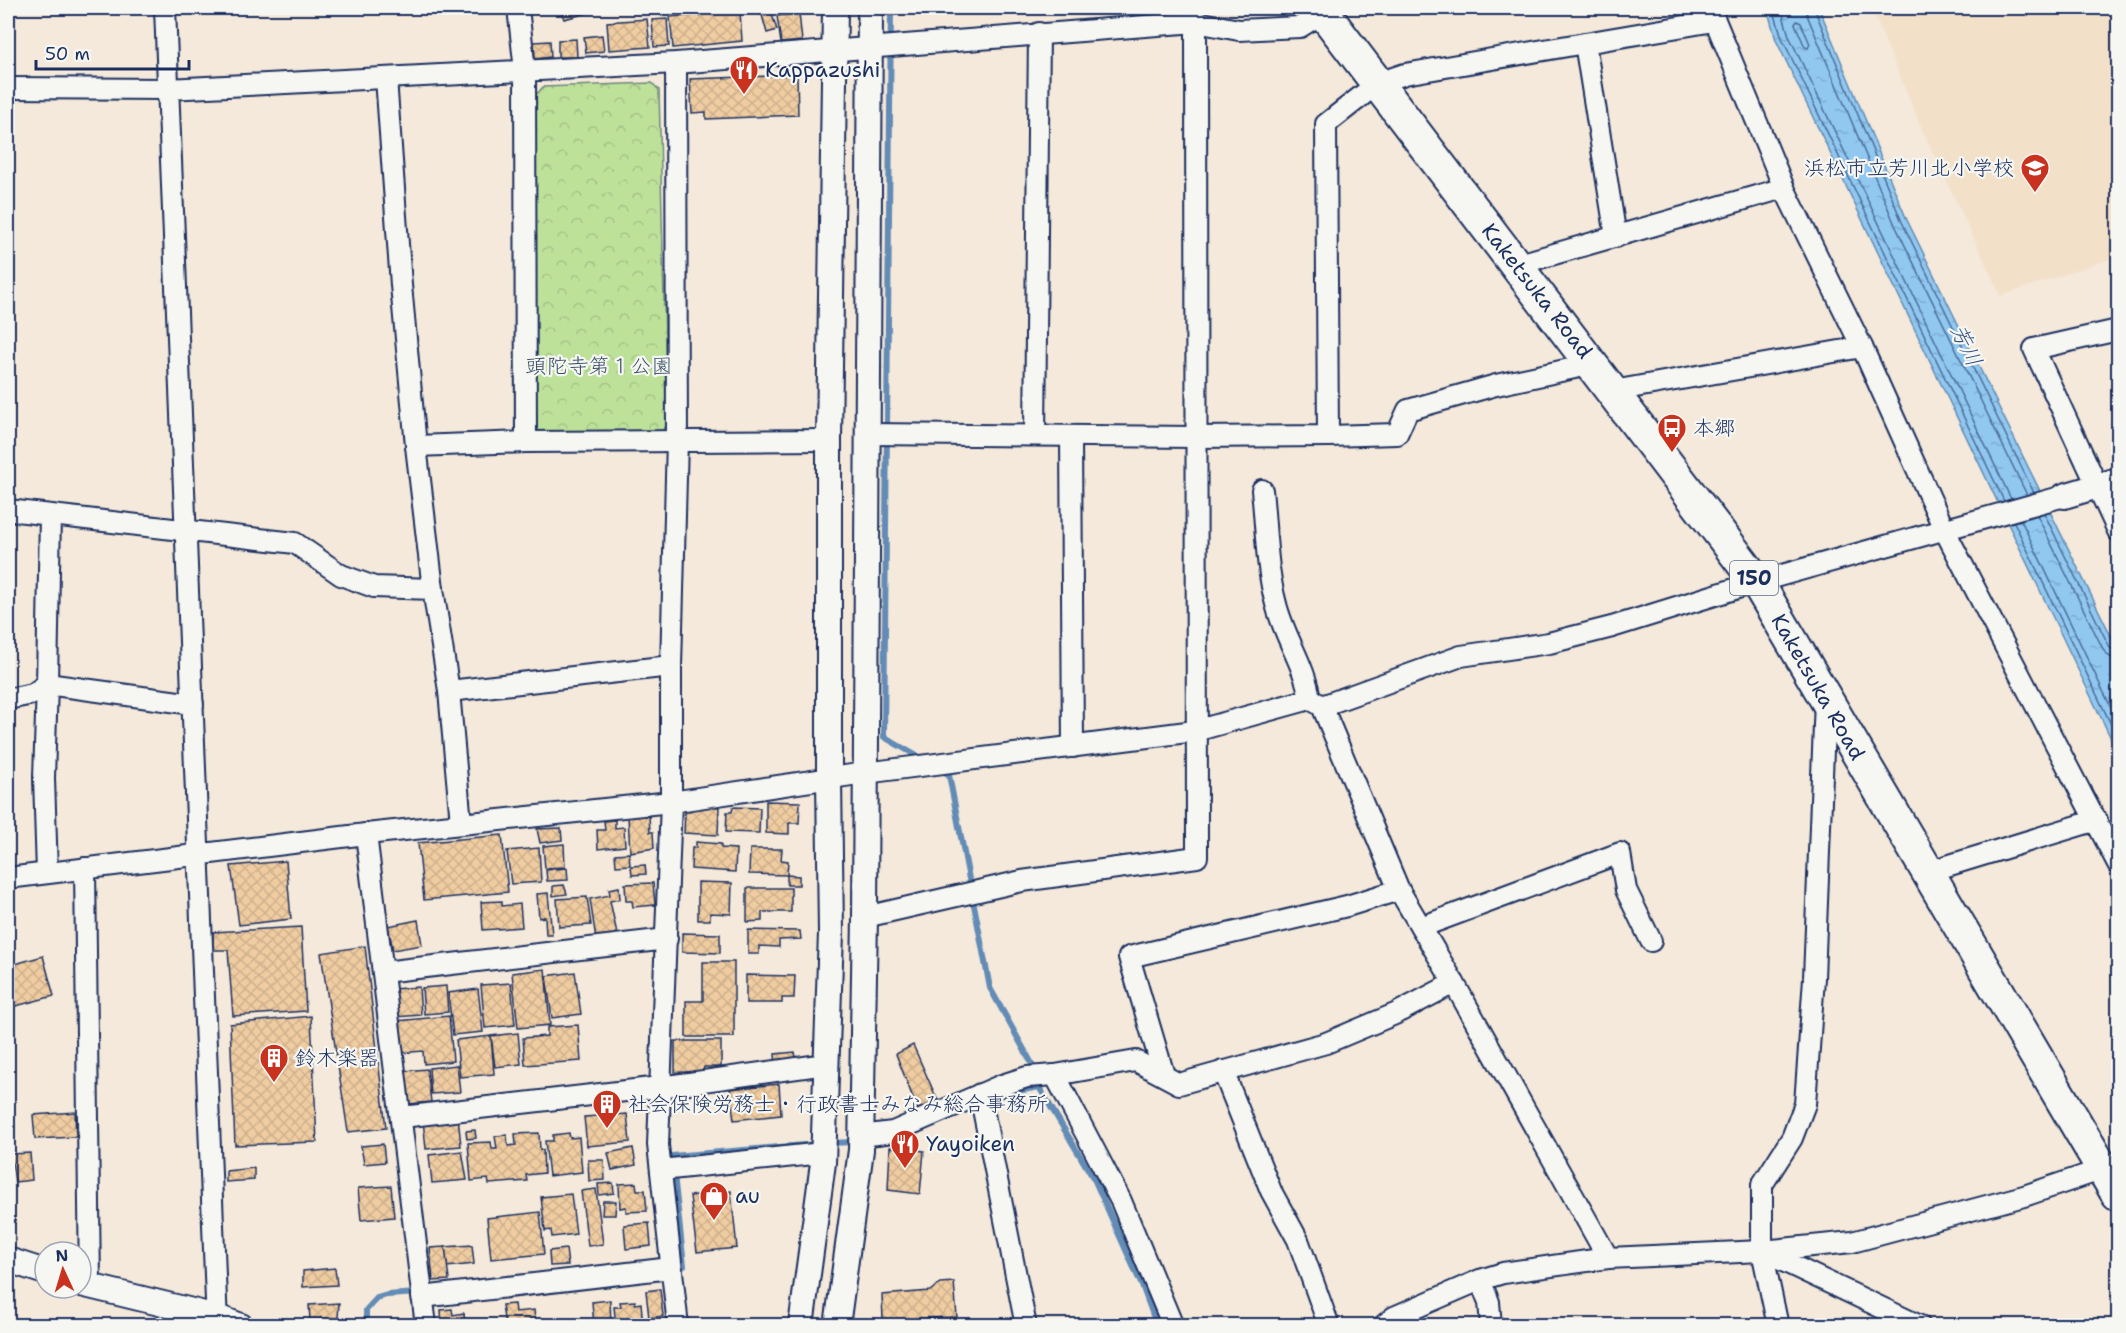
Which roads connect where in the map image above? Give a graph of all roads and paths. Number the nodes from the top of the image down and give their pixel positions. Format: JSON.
{"nodes":[{"id":1,"x":165,"y":8,"type":"edge"},
{"id":2,"x":518,"y":8,"type":"edge"},
{"id":3,"x":835,"y":8,"type":"edge"},
{"id":4,"x":870,"y":8,"type":"edge"},
{"id":5,"x":1322,"y":10,"type":"edge"},
{"id":6,"x":1712,"y":14,"type":"edge"},
{"id":7,"x":1193,"y":15,"type":"edge"},
{"id":8,"x":1039,"y":33,"type":"junction"},
{"id":9,"x":1585,"y":44,"type":"junction"},
{"id":10,"x":869,"y":46,"type":"junction"},
{"id":11,"x":836,"y":50,"type":"junction"},
{"id":12,"x":676,"y":63,"type":"junction"},
{"id":13,"x":525,"y":71,"type":"junction"},
{"id":14,"x":386,"y":78,"type":"junction"},
{"id":15,"x":1378,"y":83,"type":"junction"},
{"id":16,"x":8,"y":88,"type":"edge"},
{"id":17,"x":168,"y":89,"type":"junction"},
{"id":18,"x":1784,"y":188,"type":"junction"},
{"id":19,"x":1616,"y":237,"type":"junction"},
{"id":20,"x":1516,"y":266,"type":"junction"},
{"id":21,"x":2118,"y":330,"type":"edge"},
{"id":22,"x":1862,"y":347,"type":"junction"},
{"id":23,"x":1593,"y":364,"type":"junction"},
{"id":24,"x":1613,"y":391,"type":"junction"},
{"id":25,"x":868,"y":434,"type":"junction"},
{"id":26,"x":1035,"y":435,"type":"junction"},
{"id":27,"x":1071,"y":436,"type":"junction"},
{"id":28,"x":1328,"y":436,"type":"junction"},
{"id":29,"x":1196,"y":437,"type":"junction"},
{"id":30,"x":677,"y":440,"type":"junction"},
{"id":31,"x":829,"y":440,"type":"junction"},
{"id":32,"x":526,"y":442,"type":"junction"},
{"id":33,"x":416,"y":446,"type":"junction"},
{"id":34,"x":2107,"y":482,"type":"edge"},
{"id":35,"x":1262,"y":490,"type":"dead end"},
{"id":36,"x":2064,"y":496,"type":"joint"},
{"id":37,"x":8,"y":510,"type":"edge"},
{"id":38,"x":50,"y":515,"type":"junction"},
{"id":39,"x":184,"y":529,"type":"junction"},
{"id":40,"x":1944,"y":529,"type":"junction"},
{"id":41,"x":2118,"y":531,"type":"edge"},
{"id":42,"x":1757,"y":582,"type":"junction"},
{"id":43,"x":433,"y":589,"type":"junction"},
{"id":44,"x":671,"y":666,"type":"junction"},
{"id":45,"x":47,"y":684,"type":"junction"},
{"id":46,"x":449,"y":691,"type":"junction"},
{"id":47,"x":1825,"y":698,"type":"junction"},
{"id":48,"x":8,"y":699,"type":"edge"},
{"id":49,"x":1316,"y":702,"type":"junction"},
{"id":50,"x":193,"y":704,"type":"junction"},
{"id":51,"x":1195,"y":731,"type":"junction"},
{"id":52,"x":1073,"y":747,"type":"junction"},
{"id":53,"x":866,"y":773,"type":"junction"},
{"id":54,"x":829,"y":779,"type":"junction"},
{"id":55,"x":671,"y":802,"type":"junction"},
{"id":56,"x":2097,"y":820,"type":"junction"},
{"id":57,"x":461,"y":823,"type":"junction"},
{"id":58,"x":366,"y":834,"type":"junction"},
{"id":59,"x":198,"y":855,"type":"junction"},
{"id":60,"x":2118,"y":864,"type":"edge"},
{"id":61,"x":85,"y":868,"type":"junction"},
{"id":62,"x":1927,"y":872,"type":"junction"},
{"id":63,"x":47,"y":873,"type":"junction"},
{"id":64,"x":8,"y":878,"type":"edge"},
{"id":65,"x":1399,"y":890,"type":"junction"},
{"id":66,"x":865,"y":917,"type":"junction"},
{"id":67,"x":1421,"y":927,"type":"junction"},
{"id":68,"x":667,"y":939,"type":"junction"},
{"id":69,"x":1651,"y":941,"type":"dead end"},
{"id":70,"x":384,"y":972,"type":"junction"},
{"id":71,"x":1454,"y":983,"type":"junction"},
{"id":72,"x":826,"y":1064,"type":"junction"},
{"id":73,"x":1223,"y":1071,"type":"junction"},
{"id":74,"x":1055,"y":1075,"type":"junction"},
{"id":75,"x":1164,"y":1076,"type":"junction"},
{"id":76,"x":660,"y":1087,"type":"junction"},
{"id":77,"x":980,"y":1094,"type":"junction"},
{"id":78,"x":402,"y":1117,"type":"junction"},
{"id":79,"x":861,"y":1136,"type":"junction"},
{"id":80,"x":824,"y":1154,"type":"junction"},
{"id":81,"x":661,"y":1170,"type":"junction"},
{"id":82,"x":2113,"y":1176,"type":"edge"},
{"id":83,"x":85,"y":1240,"type":"edge"},
{"id":84,"x":1762,"y":1251,"type":"junction"},
{"id":85,"x":1608,"y":1258,"type":"junction"},
{"id":86,"x":8,"y":1260,"type":"edge"},
{"id":87,"x":33,"y":1268,"type":"edge"},
{"id":88,"x":671,"y":1268,"type":"junction"},
{"id":89,"x":1480,"y":1280,"type":"junction"},
{"id":90,"x":93,"y":1287,"type":"edge"},
{"id":91,"x":422,"y":1297,"type":"junction"},
{"id":92,"x":217,"y":1321,"type":"edge"},
{"id":93,"x":241,"y":1326,"type":"edge"},
{"id":94,"x":426,"y":1326,"type":"edge"},
{"id":95,"x":678,"y":1326,"type":"edge"},
{"id":96,"x":801,"y":1326,"type":"edge"},
{"id":97,"x":837,"y":1326,"type":"edge"},
{"id":98,"x":1026,"y":1326,"type":"edge"},
{"id":99,"x":1173,"y":1326,"type":"edge"},
{"id":100,"x":1329,"y":1326,"type":"edge"},
{"id":101,"x":1383,"y":1326,"type":"edge"},
{"id":102,"x":1491,"y":1326,"type":"edge"},
{"id":103,"x":1778,"y":1326,"type":"edge"},
{"id":104,"x":1920,"y":1326,"type":"edge"}],
"edges":[{"from":1,"to":17,"type":"street"},
{"from":2,"to":13,"type":"street"},
{"from":3,"to":11,"type":"street"},
{"from":4,"to":10,"type":"street"},
{"from":5,"to":7,"type":"street"},
{"from":5,"to":15,"type":"highway","name":"Kaketsuka Road","number":"150"},
{"from":6,"to":9,"type":"street"},
{"from":6,"to":18,"type":"street"},
{"from":7,"to":8,"type":"street"},
{"from":7,"to":29,"type":"street"},
{"from":8,"to":10,"type":"street"},
{"from":8,"to":26,"type":"street"},
{"from":9,"to":15,"type":"street"},
{"from":9,"to":19,"type":"street"},
{"from":10,"to":11,"type":"street"},
{"from":10,"to":25,"type":"street"},
{"from":11,"to":12,"type":"street"},
{"from":11,"to":31,"type":"street"},
{"from":12,"to":13,"type":"street"},
{"from":12,"to":30,"type":"street"},
{"from":13,"to":14,"type":"street"},
{"from":13,"to":32,"type":"street"},
{"from":14,"to":17,"type":"street"},
{"from":14,"to":33,"type":"street"},
{"from":15,"to":20,"type":"highway","name":"Kaketsuka Road","number":"150"},
{"from":15,"to":28,"type":"street"},
{"from":16,"to":17,"type":"street"},
{"from":17,"to":39,"type":"street"},
{"from":18,"to":19,"type":"street"},
{"from":18,"to":22,"type":"street"},
{"from":19,"to":20,"type":"street"},
{"from":20,"to":23,"type":"highway","name":"Kaketsuka Road","number":"150"},
{"from":21,"to":34,"type":"street"},
{"from":22,"to":24,"type":"street"},
{"from":22,"to":40,"type":"street"},
{"from":23,"to":24,"type":"highway","name":"Kaketsuka Road","number":"150"},
{"from":23,"to":28,"type":"street"},
{"from":24,"to":42,"type":"highway","name":"Kaketsuka Road","number":"150"},
{"from":25,"to":26,"type":"street"},
{"from":25,"to":53,"type":"street"},
{"from":26,"to":27,"type":"street"},
{"from":27,"to":29,"type":"street"},
{"from":27,"to":52,"type":"street"},
{"from":28,"to":29,"type":"street"},
{"from":29,"to":51,"type":"street"},
{"from":30,"to":31,"type":"street"},
{"from":30,"to":32,"type":"street"},
{"from":30,"to":44,"type":"street"},
{"from":31,"to":54,"type":"street"},
{"from":32,"to":33,"type":"street"},
{"from":33,"to":43,"type":"street"},
{"from":34,"to":36,"type":"street"},
{"from":34,"to":41,"type":"street"},
{"from":35,"to":49,"type":"street"},
{"from":36,"to":40,"type":"street"},
{"from":37,"to":38,"type":"street"},
{"from":38,"to":39,"type":"street"},
{"from":38,"to":45,"type":"street"},
{"from":39,"to":43,"type":"street"},
{"from":39,"to":50,"type":"street"},
{"from":40,"to":42,"type":"street"},
{"from":40,"to":56,"type":"street"},
{"from":42,"to":47,"type":"highway","name":"Kaketsuka Road","number":"150"},
{"from":42,"to":49,"type":"street"},
{"from":43,"to":46,"type":"street"},
{"from":44,"to":46,"type":"street"},
{"from":44,"to":55,"type":"street"},
{"from":45,"to":48,"type":"street"},
{"from":45,"to":50,"type":"street"},
{"from":45,"to":63,"type":"street"},
{"from":46,"to":57,"type":"street"},
{"from":47,"to":62,"type":"highway","name":"Kaketsuka Road","number":"150"},
{"from":47,"to":84,"type":"street"},
{"from":49,"to":51,"type":"street"},
{"from":49,"to":65,"type":"street"},
{"from":50,"to":59,"type":"street"},
{"from":51,"to":52,"type":"street"},
{"from":51,"to":66,"type":"street"},
{"from":52,"to":53,"type":"street"},
{"from":53,"to":54,"type":"street"},
{"from":53,"to":66,"type":"street"},
{"from":54,"to":55,"type":"street"},
{"from":54,"to":72,"type":"street"},
{"from":55,"to":57,"type":"street"},
{"from":55,"to":68,"type":"street"},
{"from":56,"to":60,"type":"street"},
{"from":56,"to":62,"type":"street"},
{"from":57,"to":58,"type":"street"},
{"from":58,"to":59,"type":"street"},
{"from":58,"to":70,"type":"street"},
{"from":59,"to":61,"type":"street"},
{"from":59,"to":92,"type":"street"},
{"from":61,"to":63,"type":"street"},
{"from":61,"to":83,"type":"street"},
{"from":62,"to":82,"type":"highway","name":"Kaketsuka Road","number":"150"},
{"from":63,"to":64,"type":"street"},
{"from":65,"to":67,"type":"street"},
{"from":65,"to":75,"type":"street"},
{"from":66,"to":79,"type":"street"},
{"from":67,"to":69,"type":"street"},
{"from":67,"to":71,"type":"street"},
{"from":68,"to":70,"type":"street"},
{"from":68,"to":76,"type":"street"},
{"from":70,"to":78,"type":"street"},
{"from":71,"to":73,"type":"street"},
{"from":71,"to":85,"type":"street"},
{"from":72,"to":76,"type":"street"},
{"from":72,"to":80,"type":"street"},
{"from":73,"to":75,"type":"street"},
{"from":73,"to":100,"type":"street"},
{"from":74,"to":75,"type":"street"},
{"from":74,"to":77,"type":"street"},
{"from":74,"to":99,"type":"street"},
{"from":76,"to":78,"type":"street"},
{"from":76,"to":81,"type":"street"},
{"from":77,"to":79,"type":"street"},
{"from":77,"to":98,"type":"street"},
{"from":78,"to":91,"type":"street"},
{"from":79,"to":97,"type":"street"},
{"from":80,"to":81,"type":"street"},
{"from":80,"to":96,"type":"street"},
{"from":81,"to":88,"type":"street"},
{"from":82,"to":84,"type":"street"},
{"from":84,"to":85,"type":"street"},
{"from":84,"to":103,"type":"street"},
{"from":84,"to":104,"type":"street"},
{"from":85,"to":89,"type":"street"},
{"from":86,"to":87,"type":"street"},
{"from":88,"to":91,"type":"street"},
{"from":88,"to":95,"type":"street"},
{"from":89,"to":101,"type":"street"},
{"from":89,"to":102,"type":"street"},
{"from":90,"to":92,"type":"street"},
{"from":91,"to":94,"type":"street"},
{"from":92,"to":93,"type":"street"}]}
